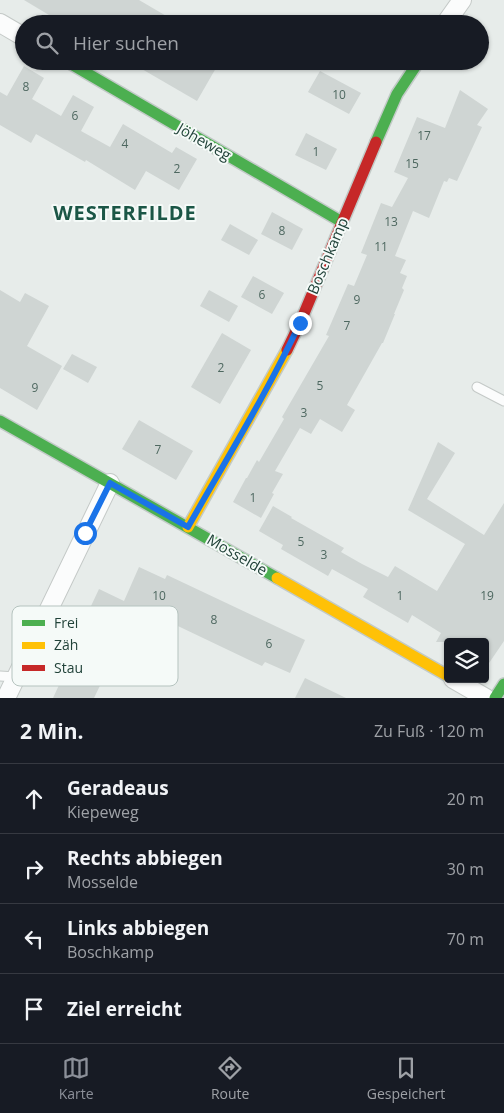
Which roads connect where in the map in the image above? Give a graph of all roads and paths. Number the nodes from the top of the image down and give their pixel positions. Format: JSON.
{"nodes":[{"id":1,"x":462,"y":0,"type":"edge"},
{"id":2,"x":451,"y":15,"type":"edge"},
{"id":3,"x":0,"y":23,"type":"edge"},
{"id":4,"x":15,"y":32,"type":"edge"},
{"id":5,"x":81,"y":70,"type":"edge"},
{"id":6,"x":413,"y":70,"type":"edge"},
{"id":7,"x":342,"y":222,"type":"junction"},
{"id":8,"x":477,"y":387,"type":"dead end"},
{"id":9,"x":504,"y":401,"type":"edge"},
{"id":10,"x":0,"y":421,"type":"edge"},
{"id":11,"x":110,"y":483,"type":"junction"},
{"id":12,"x":188,"y":527,"type":"junction"},
{"id":13,"x":45,"y":606,"type":"edge"},
{"id":14,"x":444,"y":674,"type":"edge"},
{"id":15,"x":8,"y":677,"type":"edge"},
{"id":16,"x":460,"y":683,"type":"edge"},
{"id":17,"x":504,"y":684,"type":"edge"},
{"id":18,"x":6,"y":698,"type":"edge"},
{"id":19,"x":486,"y":698,"type":"edge"},
{"id":20,"x":495,"y":698,"type":"edge"}],
"edges":[{"from":1,"to":2,"type":"street"},
{"from":3,"to":4,"type":"street"},
{"from":5,"to":7,"type":"street","name":"Jöheweg"},
{"from":6,"to":7,"type":"street","name":"Boschkamp"},
{"from":7,"to":12,"type":"street","name":"Boschkamp"},
{"from":8,"to":9,"type":"lane"},
{"from":10,"to":11,"type":"street","name":"Mosselde"},
{"from":11,"to":12,"type":"street","name":"Mosselde"},
{"from":11,"to":13,"type":"street"},
{"from":12,"to":14,"type":"street","name":"Mosselde"},
{"from":15,"to":18,"type":"street"},
{"from":16,"to":19,"type":"street"},
{"from":17,"to":20,"type":"street"}]}
